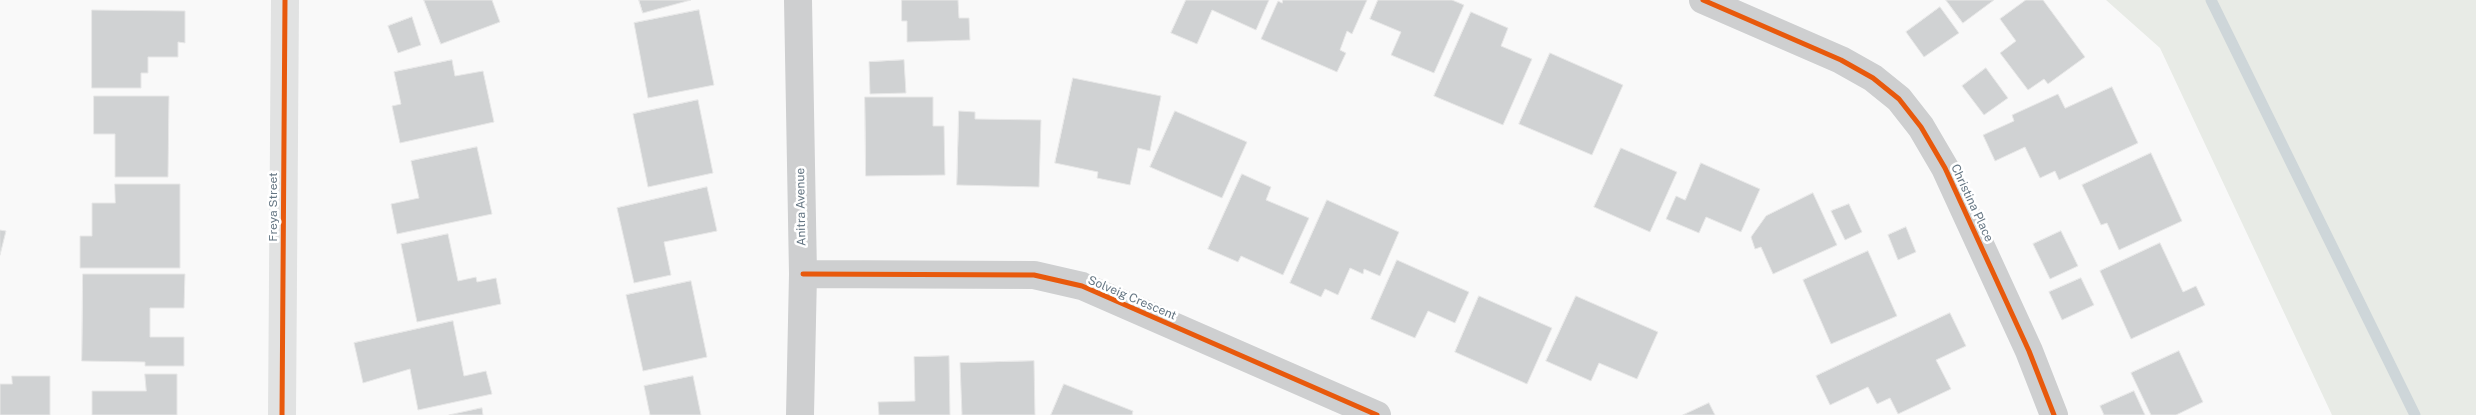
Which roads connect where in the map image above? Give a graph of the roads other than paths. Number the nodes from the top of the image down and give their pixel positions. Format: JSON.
{"nodes":[{"id":1,"x":285,"y":0,"type":"edge"},
{"id":2,"x":798,"y":0,"type":"edge"},
{"id":3,"x":1703,"y":0,"type":"edge"},
{"id":4,"x":803,"y":274,"type":"junction"},
{"id":5,"x":282,"y":415,"type":"edge"},
{"id":6,"x":800,"y":415,"type":"edge"},
{"id":7,"x":1376,"y":415,"type":"edge"},
{"id":8,"x":2054,"y":415,"type":"edge"}],
"edges":[{"from":1,"to":5,"type":"street","name":"Freya Street"},
{"from":2,"to":4,"type":"street","name":"Anitra Avenue"},
{"from":3,"to":8,"type":"street","name":"Christina Place"},
{"from":4,"to":6,"type":"street","name":"Anitra Avenue"},
{"from":4,"to":7,"type":"street","name":"Solveig Crescent"}]}
